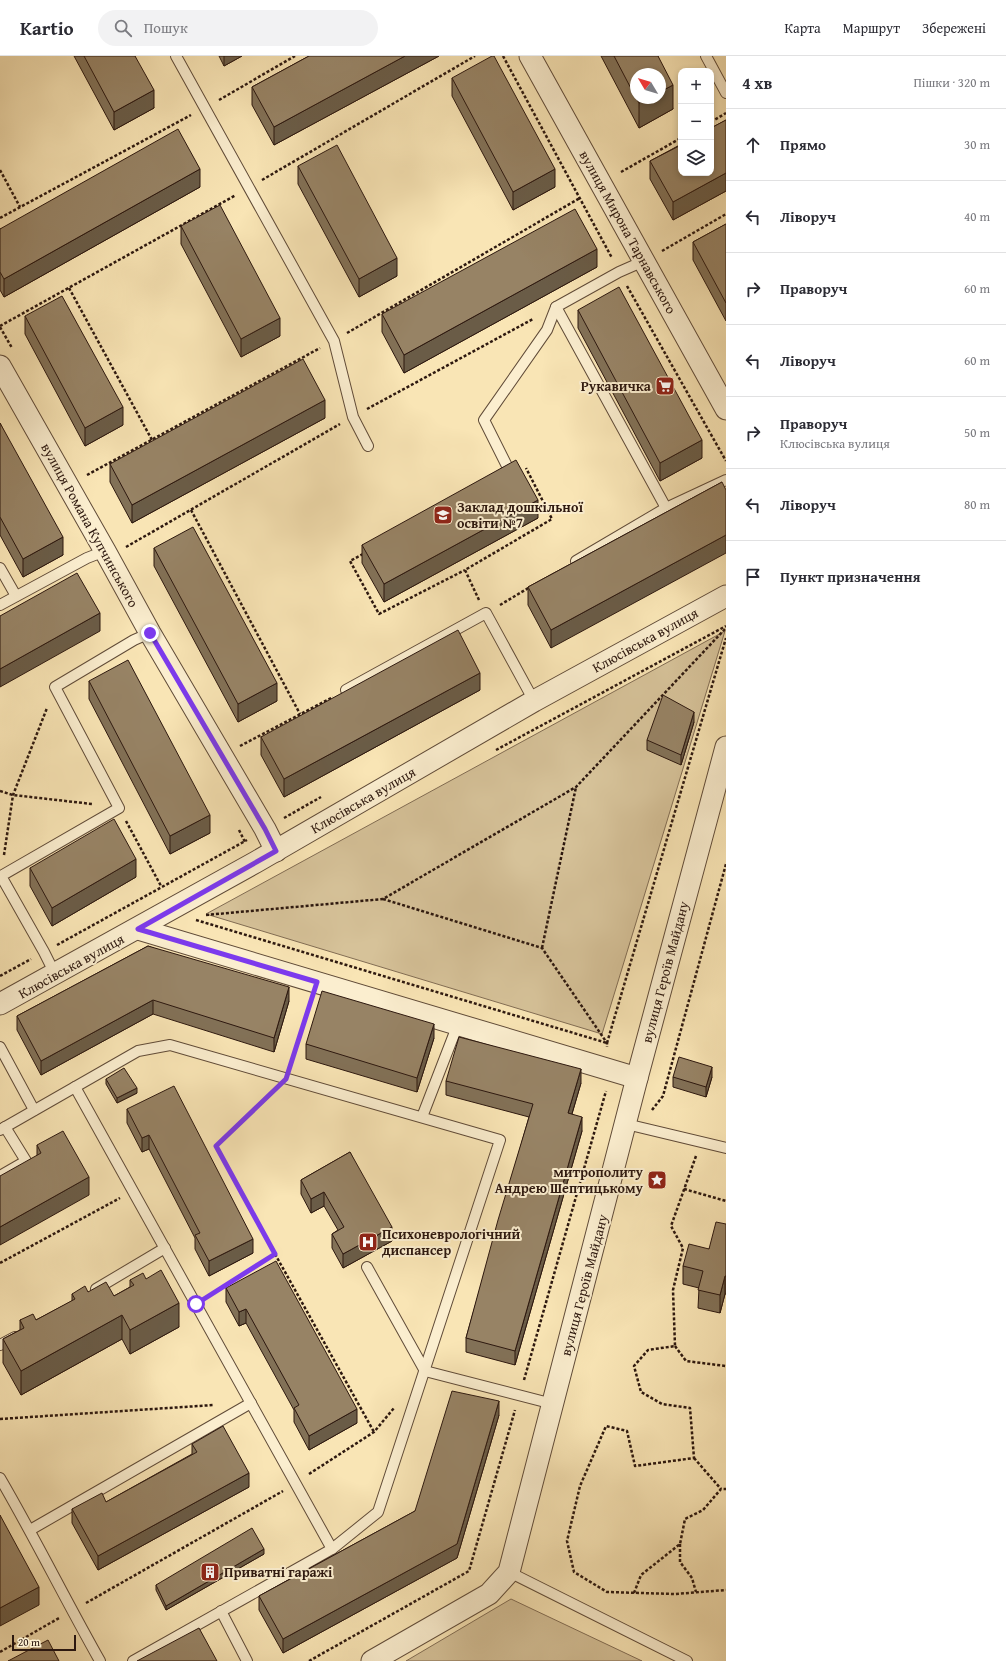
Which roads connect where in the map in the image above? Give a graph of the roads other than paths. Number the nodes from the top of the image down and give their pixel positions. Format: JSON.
{"nodes":[{"id":1,"x":176,"y":56,"type":"edge"},
{"id":2,"x":530,"y":56,"type":"edge"},
{"id":3,"x":706,"y":56,"type":"edge"},
{"id":4,"x":726,"y":93,"type":"edge"},
{"id":5,"x":644,"y":261,"type":"junction"},
{"id":6,"x":556,"y":307,"type":"junction"},
{"id":7,"x":0,"y":366,"type":"edge"},
{"id":8,"x":726,"y":409,"type":"edge"},
{"id":9,"x":368,"y":446,"type":"dead end"},
{"id":10,"x":510,"y":472,"type":"edge"},
{"id":11,"x":726,"y":480,"type":"edge"},
{"id":12,"x":666,"y":508,"type":"junction"},
{"id":13,"x":105,"y":551,"type":"junction"},
{"id":14,"x":576,"y":561,"type":"edge"},
{"id":15,"x":0,"y":568,"type":"edge"},
{"id":16,"x":16,"y":596,"type":"junction"},
{"id":17,"x":726,"y":596,"type":"edge"},
{"id":18,"x":0,"y":606,"type":"edge"},
{"id":19,"x":150,"y":633,"type":"junction"},
{"id":20,"x":346,"y":690,"type":"edge"},
{"id":21,"x":534,"y":701,"type":"junction"},
{"id":22,"x":726,"y":747,"type":"edge"},
{"id":23,"x":276,"y":851,"type":"junction"},
{"id":24,"x":1,"y":876,"type":"edge"},
{"id":25,"x":138,"y":929,"type":"junction"},
{"id":26,"x":55,"y":974,"type":"junction"},
{"id":27,"x":0,"y":1004,"type":"edge"},
{"id":28,"x":458,"y":1024,"type":"junction"},
{"id":29,"x":0,"y":1047,"type":"edge"},
{"id":30,"x":637,"y":1078,"type":"junction"},
{"id":31,"x":75,"y":1087,"type":"junction"},
{"id":32,"x":34,"y":1110,"type":"junction"},
{"id":33,"x":422,"y":1117,"type":"junction"},
{"id":34,"x":626,"y":1124,"type":"junction"},
{"id":35,"x":3,"y":1128,"type":"edge"},
{"id":36,"x":725,"y":1146,"type":"edge"},
{"id":37,"x":0,"y":1176,"type":"edge"},
{"id":38,"x":165,"y":1248,"type":"junction"},
{"id":39,"x":368,"y":1267,"type":"dead end"},
{"id":40,"x":89,"y":1293,"type":"edge"},
{"id":41,"x":21,"y":1333,"type":"edge"},
{"id":42,"x":0,"y":1345,"type":"edge"},
{"id":43,"x":425,"y":1371,"type":"junction"},
{"id":44,"x":250,"y":1403,"type":"junction"},
{"id":45,"x":552,"y":1404,"type":"junction"},
{"id":46,"x":0,"y":1478,"type":"edge"},
{"id":47,"x":30,"y":1530,"type":"junction"},
{"id":48,"x":332,"y":1549,"type":"junction"},
{"id":49,"x":509,"y":1572,"type":"junction"},
{"id":50,"x":221,"y":1611,"type":"junction"},
{"id":51,"x":100,"y":1661,"type":"edge"},
{"id":52,"x":133,"y":1661,"type":"edge"},
{"id":53,"x":248,"y":1661,"type":"edge"},
{"id":54,"x":372,"y":1661,"type":"edge"},
{"id":55,"x":687,"y":1661,"type":"edge"}],
"edges":[{"from":1,"to":9,"type":"lane"},
{"from":2,"to":5,"type":"street","name":"вулиця Мирона Тарнавського"},
{"from":3,"to":4,"type":"lane"},
{"from":5,"to":6,"type":"lane"},
{"from":5,"to":8,"type":"street","name":"вулиця Мирона Тарнавського"},
{"from":6,"to":10,"type":"lane"},
{"from":6,"to":12,"type":"lane"},
{"from":7,"to":13,"type":"street","name":"вулиця Романа Купчинського"},
{"from":11,"to":12,"type":"lane"},
{"from":12,"to":14,"type":"lane"},
{"from":13,"to":16,"type":"lane"},
{"from":13,"to":19,"type":"street","name":"вулиця Романа Купчинського"},
{"from":15,"to":16,"type":"lane"},
{"from":16,"to":18,"type":"lane"},
{"from":17,"to":21,"type":"street","name":"Клюсівська вулиця"},
{"from":19,"to":23,"type":"street","name":"вулиця Романа Купчинського"},
{"from":19,"to":24,"type":"lane"},
{"from":20,"to":21,"type":"lane"},
{"from":21,"to":23,"type":"street","name":"Клюсівська вулиця"},
{"from":22,"to":30,"type":"street","name":"вулиця Героїв Майдану"},
{"from":23,"to":25,"type":"street","name":"Клюсівська вулиця"},
{"from":24,"to":26,"type":"lane"},
{"from":25,"to":26,"type":"street","name":"Клюсівська вулиця"},
{"from":25,"to":28,"type":"street"},
{"from":26,"to":27,"type":"street","name":"Клюсівська вулиця"},
{"from":28,"to":30,"type":"street"},
{"from":28,"to":33,"type":"lane"},
{"from":29,"to":32,"type":"lane"},
{"from":30,"to":34,"type":"street","name":"вулиця Героїв Майдану"},
{"from":31,"to":32,"type":"lane"},
{"from":31,"to":33,"type":"lane"},
{"from":31,"to":38,"type":"lane"},
{"from":32,"to":35,"type":"lane"},
{"from":33,"to":43,"type":"lane"},
{"from":34,"to":36,"type":"lane"},
{"from":34,"to":45,"type":"street","name":"вулиця Героїв Майдану"},
{"from":35,"to":37,"type":"lane"},
{"from":38,"to":40,"type":"lane"},
{"from":38,"to":44,"type":"lane"},
{"from":39,"to":43,"type":"lane"},
{"from":41,"to":42,"type":"lane"},
{"from":43,"to":45,"type":"lane"},
{"from":43,"to":48,"type":"lane"},
{"from":44,"to":47,"type":"lane"},
{"from":44,"to":48,"type":"lane"},
{"from":45,"to":49,"type":"street","name":"вулиця Героїв Майдану"},
{"from":46,"to":47,"type":"lane"},
{"from":47,"to":51,"type":"lane"},
{"from":48,"to":50,"type":"lane"},
{"from":49,"to":54,"type":"street","name":"вулиця Героїв Майдану"},
{"from":49,"to":55,"type":"lane"},
{"from":50,"to":52,"type":"lane"},
{"from":50,"to":53,"type":"lane"}]}
